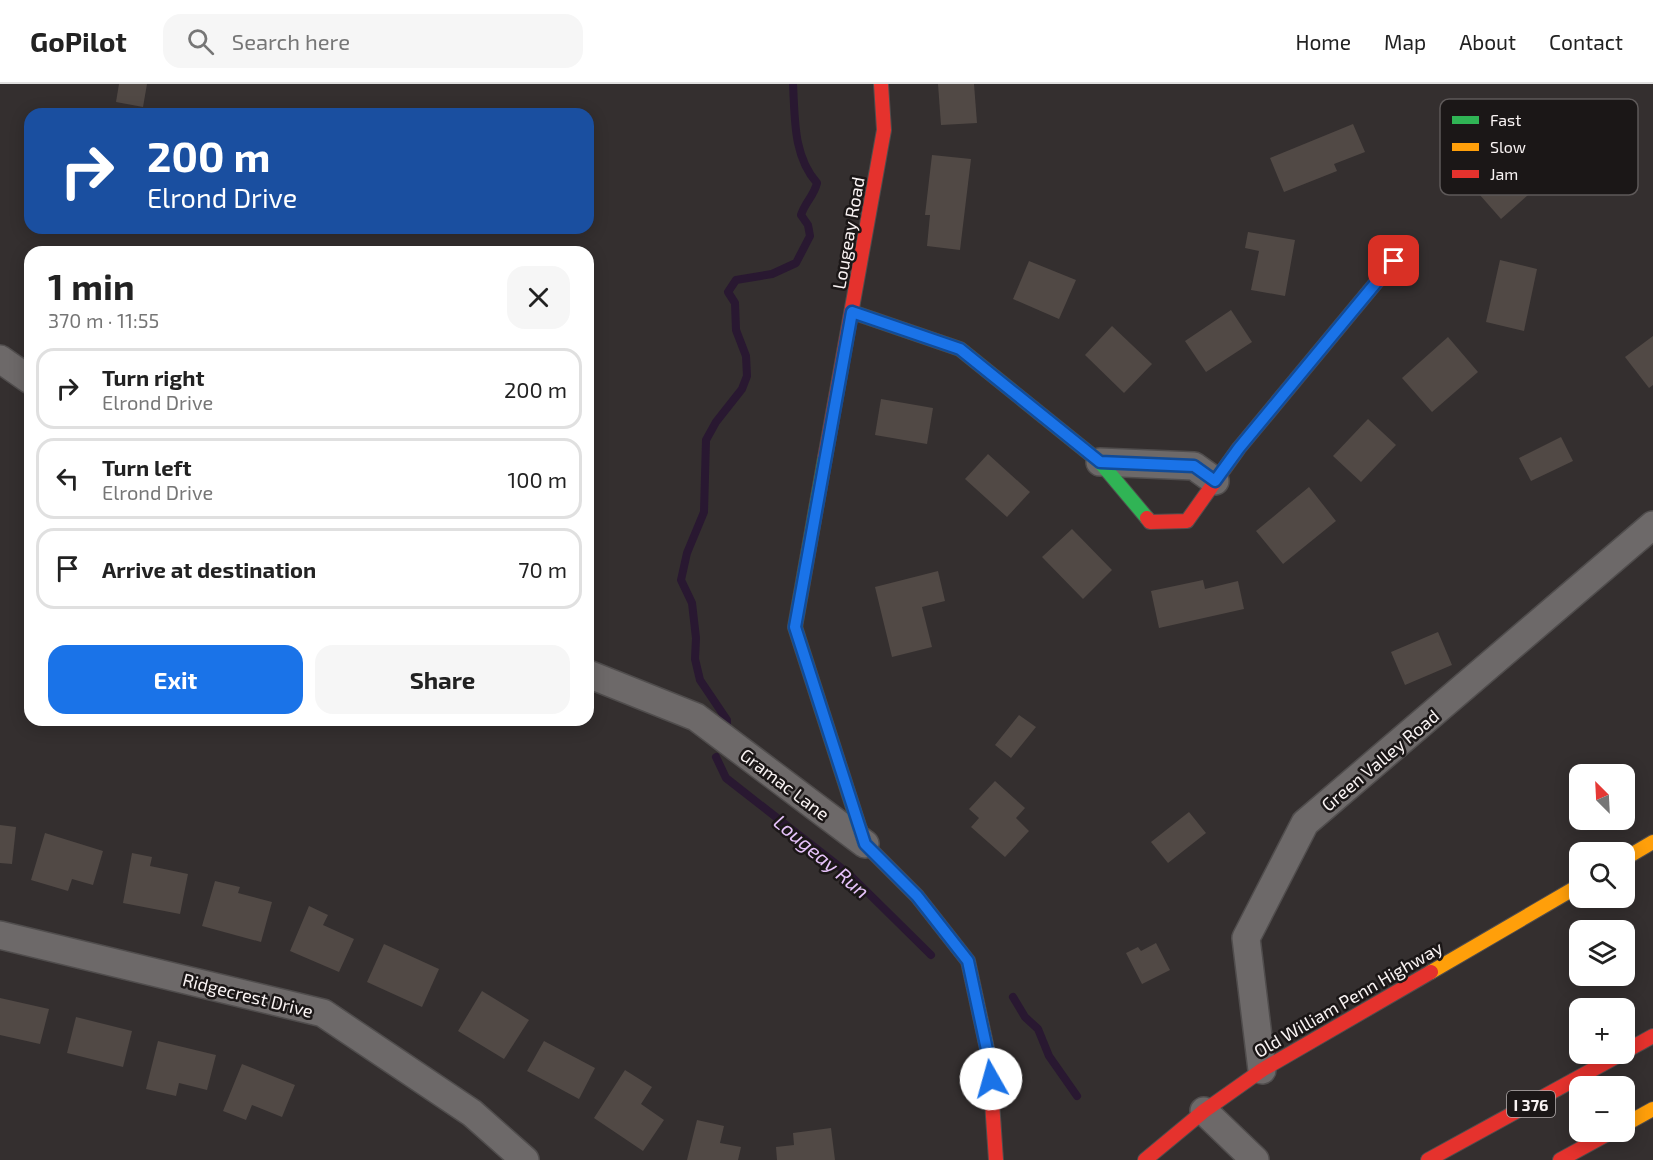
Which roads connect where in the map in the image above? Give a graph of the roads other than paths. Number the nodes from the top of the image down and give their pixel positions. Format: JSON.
{"nodes":[{"id":1,"x":880,"y":84,"type":"edge"},
{"id":2,"x":1394,"y":261,"type":"dead end"},
{"id":3,"x":852,"y":312,"type":"junction"},
{"id":4,"x":0,"y":359,"type":"edge"},
{"id":5,"x":24,"y":376,"type":"edge"},
{"id":6,"x":1100,"y":462,"type":"junction"},
{"id":7,"x":1215,"y":481,"type":"junction"},
{"id":8,"x":1653,"y":525,"type":"edge"},
{"id":9,"x":594,"y":676,"type":"edge"},
{"id":10,"x":1653,"y":842,"type":"edge"},
{"id":11,"x":865,"y":844,"type":"junction"},
{"id":12,"x":1635,"y":853,"type":"edge"},
{"id":13,"x":1569,"y":891,"type":"edge"},
{"id":14,"x":0,"y":935,"type":"edge"},
{"id":15,"x":1653,"y":1036,"type":"edge"},
{"id":16,"x":1635,"y":1047,"type":"edge"},
{"id":17,"x":1604,"y":1064,"type":"edge"},
{"id":18,"x":1262,"y":1070,"type":"junction"},
{"id":19,"x":1653,"y":1109,"type":"edge"},
{"id":20,"x":1204,"y":1111,"type":"junction"},
{"id":21,"x":1635,"y":1119,"type":"edge"},
{"id":22,"x":1593,"y":1142,"type":"edge"},
{"id":23,"x":1433,"y":1157,"type":"edge"},
{"id":24,"x":525,"y":1160,"type":"edge"},
{"id":25,"x":996,"y":1160,"type":"edge"},
{"id":26,"x":1145,"y":1160,"type":"edge"},
{"id":27,"x":1255,"y":1160,"type":"edge"},
{"id":28,"x":1560,"y":1160,"type":"edge"}],
"edges":[{"from":1,"to":3,"type":"main road","name":"Lougeay Road"},
{"from":2,"to":7,"type":"main road"},
{"from":3,"to":6,"type":"main road"},
{"from":3,"to":11,"type":"main road","name":"Lougeay Road"},
{"from":4,"to":5,"type":"street"},
{"from":6,"to":7,"type":"street"},
{"from":6,"to":7,"type":"main road"},
{"from":8,"to":18,"type":"street","name":"Green Valley Road"},
{"from":9,"to":11,"type":"street","name":"Gramac Lane"},
{"from":10,"to":12,"type":"main road"},
{"from":11,"to":25,"type":"main road","name":"Lougeay Road"},
{"from":13,"to":18,"type":"main road","name":"Old William Penn Highway"},
{"from":14,"to":24,"type":"street","name":"Ridgecrest Drive"},
{"from":15,"to":16,"type":"main road","number":"I 376"},
{"from":17,"to":23,"type":"main road","number":"I 376"},
{"from":18,"to":20,"type":"main road","name":"Old William Penn Highway"},
{"from":19,"to":21,"type":"main road"},
{"from":20,"to":26,"type":"main road","name":"Old William Penn Highway"},
{"from":20,"to":27,"type":"street"},
{"from":22,"to":28,"type":"main road"}]}
